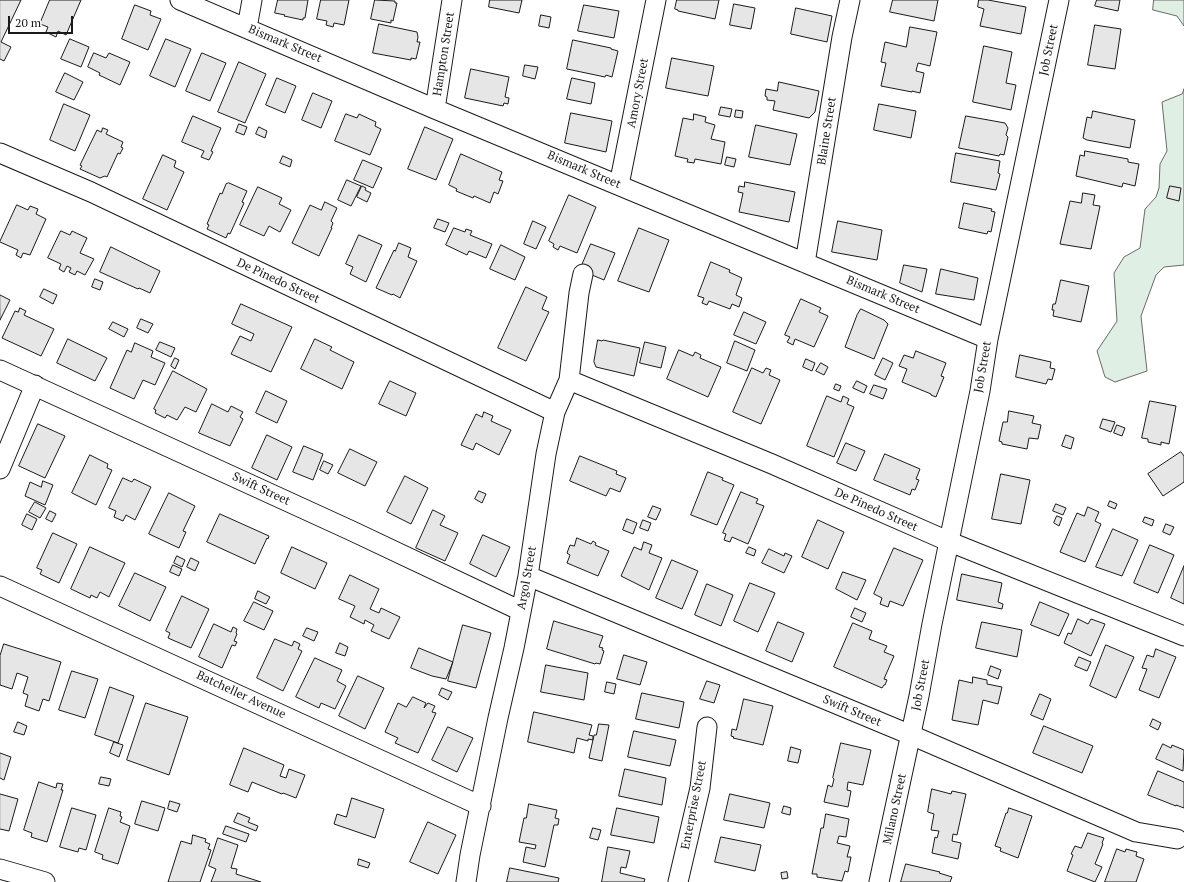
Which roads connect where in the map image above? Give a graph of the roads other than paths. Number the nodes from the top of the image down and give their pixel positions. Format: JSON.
{"nodes":[{"id":1,"x":180,"y":0,"type":"edge"},
{"id":2,"x":252,"y":0,"type":"edge"},
{"id":3,"x":452,"y":0,"type":"edge"},
{"id":4,"x":656,"y":0,"type":"edge"},
{"id":5,"x":850,"y":0,"type":"edge"},
{"id":6,"x":1059,"y":0,"type":"edge"},
{"id":7,"x":247,"y":28,"type":"junction"},
{"id":8,"x":435,"y":109,"type":"junction"},
{"id":9,"x":0,"y":153,"type":"edge"},
{"id":10,"x":619,"y":185,"type":"junction"},
{"id":11,"x":805,"y":263,"type":"junction"},
{"id":12,"x":583,"y":274,"type":"dead end"},
{"id":13,"x":988,"y":339,"type":"junction"},
{"id":14,"x":0,"y":370,"type":"edge"},
{"id":15,"x":569,"y":380,"type":"junction"},
{"id":16,"x":35,"y":385,"type":"junction"},
{"id":17,"x":555,"y":412,"type":"junction"},
{"id":18,"x":0,"y":469,"type":"edge"},
{"id":19,"x":950,"y":542,"type":"junction"},
{"id":20,"x":528,"y":576,"type":"junction"},
{"id":21,"x":0,"y":586,"type":"edge"},
{"id":22,"x":521,"y":611,"type":"junction"},
{"id":23,"x":1184,"y":636,"type":"edge"},
{"id":24,"x":707,"y":727,"type":"dead end"},
{"id":25,"x":911,"y":735,"type":"junction"},
{"id":26,"x":481,"y":806,"type":"junction"},
{"id":27,"x":1177,"y":839,"type":"dead end"},
{"id":28,"x":0,"y":869,"type":"edge"},
{"id":29,"x":45,"y":882,"type":"edge"},
{"id":30,"x":466,"y":882,"type":"edge"},
{"id":31,"x":678,"y":882,"type":"edge"},
{"id":32,"x":878,"y":882,"type":"edge"}],
"edges":[{"from":1,"to":7,"type":"street","name":"Bismark Street"},
{"from":2,"to":7,"type":"street"},
{"from":3,"to":8,"type":"street","name":"Hampton Street"},
{"from":4,"to":10,"type":"street","name":"Amory Street"},
{"from":5,"to":11,"type":"street","name":"Blaine Street"},
{"from":6,"to":13,"type":"street","name":"Job Street"},
{"from":7,"to":8,"type":"street","name":"Bismark Street"},
{"from":8,"to":10,"type":"street","name":"Bismark Street"},
{"from":9,"to":17,"type":"street","name":"De Pinedo Street"},
{"from":10,"to":11,"type":"street","name":"Bismark Street"},
{"from":11,"to":13,"type":"street","name":"Bismark Street"},
{"from":12,"to":15,"type":"street","name":"Argol Street"},
{"from":13,"to":19,"type":"street","name":"Job Street"},
{"from":14,"to":16,"type":"street","name":"Swift Street"},
{"from":15,"to":17,"type":"street","name":"Argol Street"},
{"from":15,"to":19,"type":"street","name":"De Pinedo Street"},
{"from":16,"to":18,"type":"street"},
{"from":16,"to":22,"type":"street","name":"Swift Street"},
{"from":17,"to":20,"type":"street","name":"Argol Street"},
{"from":19,"to":23,"type":"street","name":"De Pinedo Street"},
{"from":19,"to":25,"type":"street","name":"Job Street"},
{"from":20,"to":22,"type":"street","name":"Argol Street"},
{"from":20,"to":25,"type":"street","name":"Swift Street"},
{"from":21,"to":26,"type":"street","name":"Batcheller Avenue"},
{"from":22,"to":26,"type":"street","name":"Argol Street"},
{"from":24,"to":31,"type":"street","name":"Enterprise Street"},
{"from":25,"to":27,"type":"street","name":"Swift Street"},
{"from":25,"to":32,"type":"street","name":"Milano Street"},
{"from":26,"to":30,"type":"street","name":"Argol Street"},
{"from":28,"to":29,"type":"street"}]}
